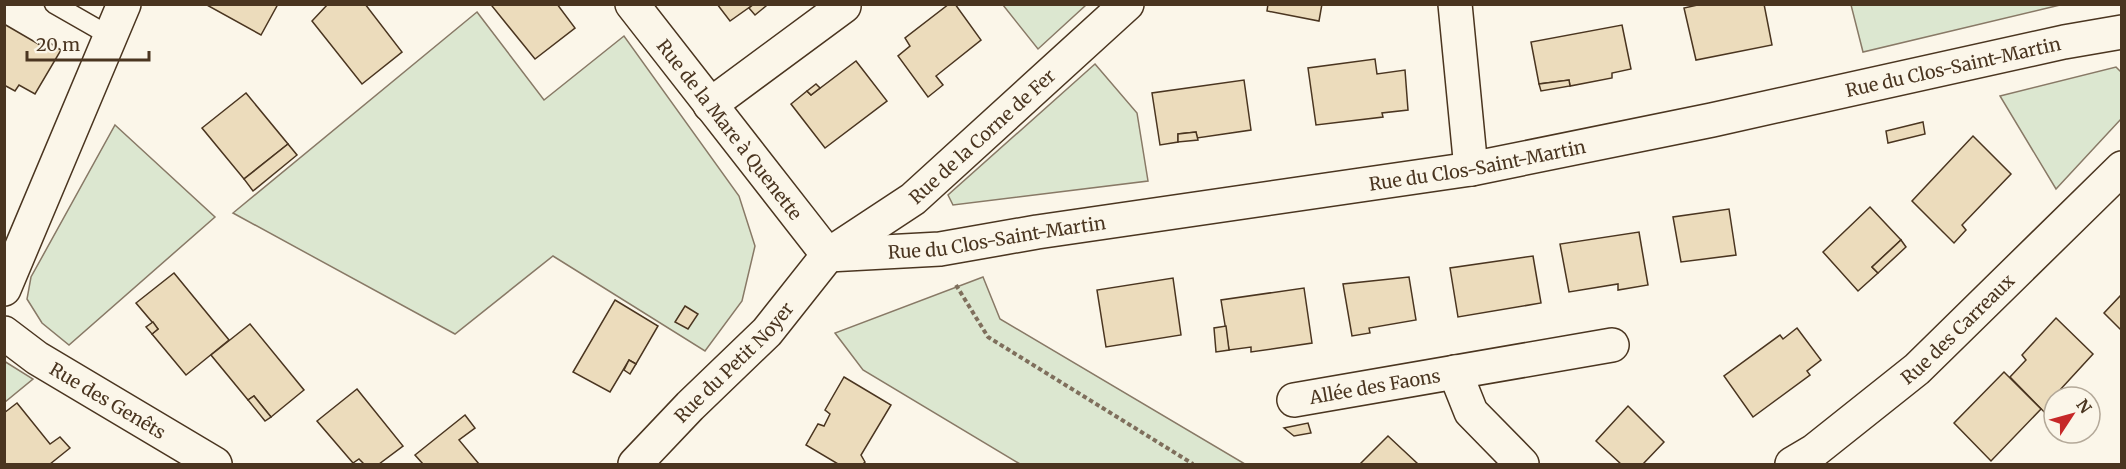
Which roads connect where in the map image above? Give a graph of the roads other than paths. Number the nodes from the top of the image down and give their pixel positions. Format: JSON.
{"nodes":[{"id":1,"x":54,"y":4,"type":"edge"},
{"id":2,"x":124,"y":4,"type":"edge"},
{"id":3,"x":632,"y":4,"type":"edge"},
{"id":4,"x":1127,"y":4,"type":"edge"},
{"id":5,"x":1455,"y":4,"type":"edge"},
{"id":6,"x":844,"y":6,"type":"dead end"},
{"id":7,"x":2121,"y":32,"type":"edge"},
{"id":8,"x":110,"y":36,"type":"junction"},
{"id":9,"x":710,"y":105,"type":"junction"},
{"id":10,"x":1471,"y":169,"type":"junction"},
{"id":11,"x":2118,"y":169,"type":"edge"},
{"id":12,"x":828,"y":255,"type":"junction"},
{"id":13,"x":4,"y":289,"type":"edge"},
{"id":14,"x":4,"y":333,"type":"edge"},
{"id":15,"x":1612,"y":345,"type":"dead end"},
{"id":16,"x":1455,"y":372,"type":"junction"},
{"id":17,"x":1294,"y":400,"type":"dead end"},
{"id":18,"x":215,"y":465,"type":"edge"},
{"id":19,"x":635,"y":465,"type":"edge"},
{"id":20,"x":1522,"y":465,"type":"edge"},
{"id":21,"x":1792,"y":465,"type":"edge"}],
"edges":[{"from":1,"to":8,"type":"lane"},
{"from":2,"to":8,"type":"street"},
{"from":3,"to":9,"type":"street","name":"Rue de la Mare à Quenette"},
{"from":4,"to":12,"type":"street","name":"Rue de la Corne de Fer"},
{"from":5,"to":10,"type":"street"},
{"from":6,"to":9,"type":"street"},
{"from":7,"to":10,"type":"street","name":"Rue du Clos-Saint-Martin"},
{"from":8,"to":13,"type":"street"},
{"from":9,"to":12,"type":"street","name":"Rue de la Mare à Quenette"},
{"from":10,"to":12,"type":"street","name":"Rue du Clos-Saint-Martin"},
{"from":11,"to":21,"type":"street","name":"Rue des Carreaux"},
{"from":12,"to":19,"type":"street","name":"Rue du Petit Noyer"},
{"from":14,"to":18,"type":"street","name":"Rue des Genêts"},
{"from":15,"to":16,"type":"street","name":"Allée des Faons"},
{"from":16,"to":17,"type":"street","name":"Allée des Faons"},
{"from":16,"to":20,"type":"street","name":"Allée des Faons"}]}
